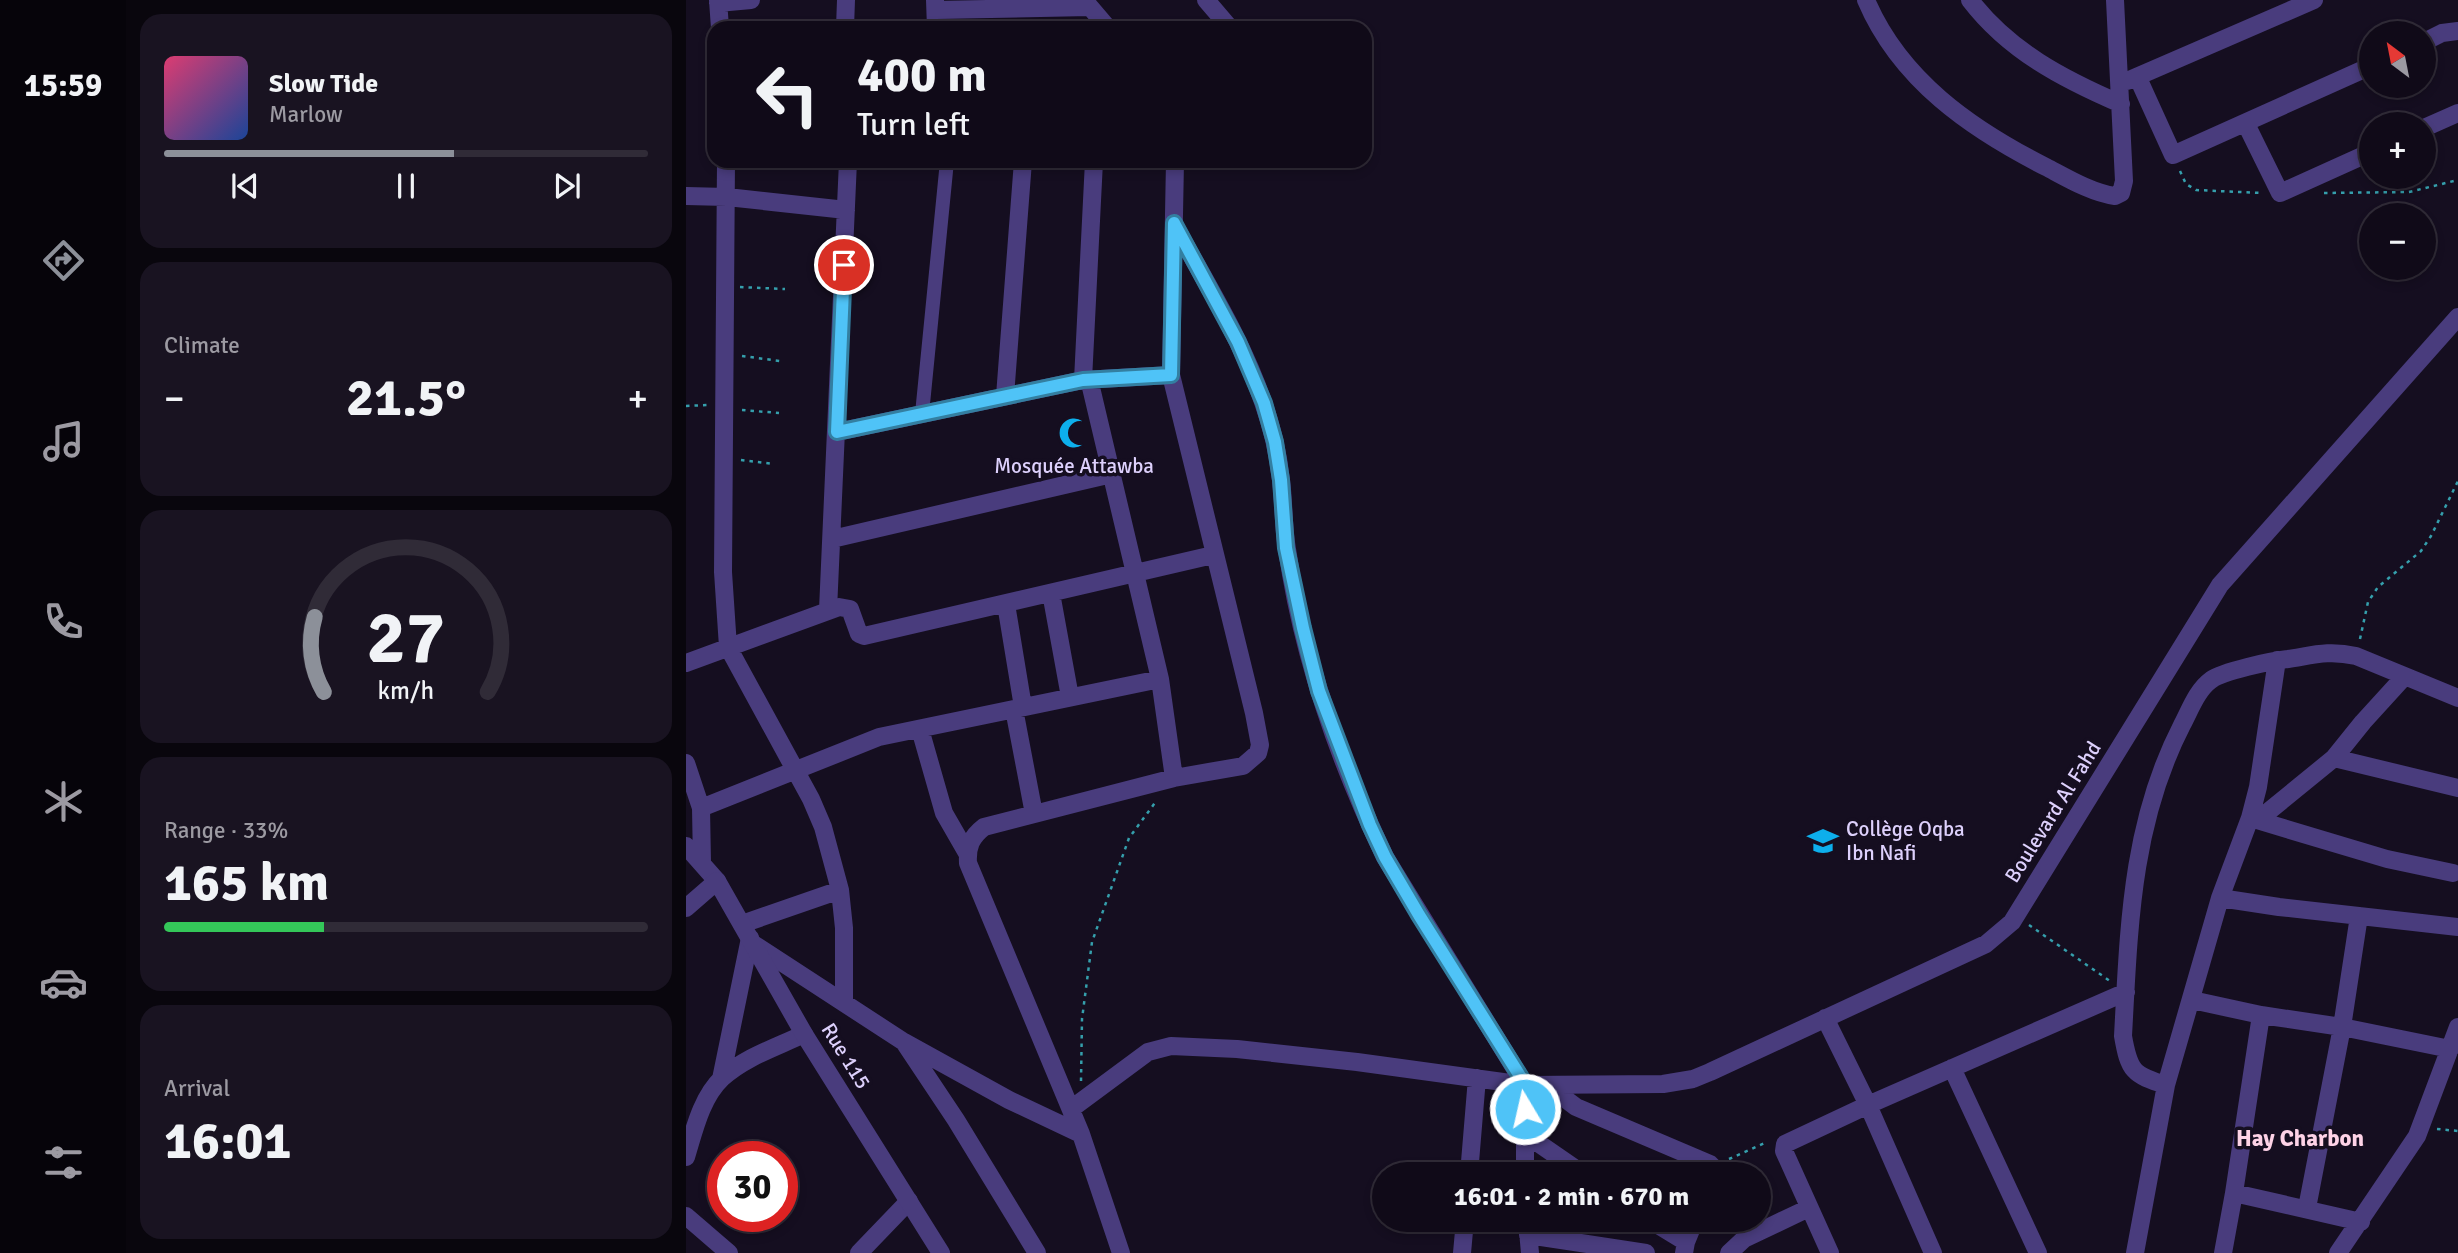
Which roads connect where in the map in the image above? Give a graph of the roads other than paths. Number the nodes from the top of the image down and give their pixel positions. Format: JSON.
{"nodes":[{"id":1,"x":751,"y":0,"type":"edge"},
{"id":2,"x":846,"y":0,"type":"edge"},
{"id":3,"x":1866,"y":0,"type":"edge"},
{"id":4,"x":1970,"y":0,"type":"edge"},
{"id":5,"x":2314,"y":0,"type":"edge"},
{"id":6,"x":718,"y":2,"type":"edge"},
{"id":7,"x":1211,"y":3,"type":"edge"},
{"id":8,"x":2111,"y":3,"type":"edge"},
{"id":9,"x":1087,"y":4,"type":"edge"},
{"id":10,"x":936,"y":13,"type":"edge"},
{"id":11,"x":719,"y":21,"type":"edge"},
{"id":12,"x":845,"y":21,"type":"edge"},
{"id":13,"x":1102,"y":21,"type":"edge"},
{"id":14,"x":1225,"y":21,"type":"edge"},
{"id":15,"x":2458,"y":31,"type":"edge"},
{"id":16,"x":2436,"y":36,"type":"edge"},
{"id":17,"x":2359,"y":72,"type":"edge"},
{"id":18,"x":2138,"y":78,"type":"junction"},
{"id":19,"x":2120,"y":83,"type":"junction"},
{"id":20,"x":2121,"y":104,"type":"junction"},
{"id":21,"x":2458,"y":113,"type":"edge"},
{"id":22,"x":2436,"y":123,"type":"edge"},
{"id":23,"x":2246,"y":124,"type":"junction"},
{"id":24,"x":2359,"y":157,"type":"edge"},
{"id":25,"x":726,"y":168,"type":"edge"},
{"id":26,"x":848,"y":168,"type":"edge"},
{"id":27,"x":946,"y":168,"type":"edge"},
{"id":28,"x":1022,"y":168,"type":"edge"},
{"id":29,"x":1094,"y":168,"type":"edge"},
{"id":30,"x":1175,"y":168,"type":"edge"},
{"id":31,"x":686,"y":197,"type":"edge"},
{"id":32,"x":727,"y":197,"type":"junction"},
{"id":33,"x":846,"y":210,"type":"junction"},
{"id":34,"x":1174,"y":223,"type":"junction"},
{"id":35,"x":2458,"y":317,"type":"edge"},
{"id":36,"x":1171,"y":375,"type":"junction"},
{"id":37,"x":1086,"y":379,"type":"junction"},
{"id":38,"x":1005,"y":396,"type":"junction"},
{"id":39,"x":922,"y":414,"type":"junction"},
{"id":40,"x":837,"y":432,"type":"junction"},
{"id":41,"x":1112,"y":474,"type":"junction"},
{"id":42,"x":832,"y":539,"type":"junction"},
{"id":43,"x":1213,"y":555,"type":"junction"},
{"id":44,"x":1136,"y":573,"type":"junction"},
{"id":45,"x":1051,"y":593,"type":"junction"},
{"id":46,"x":1006,"y":604,"type":"junction"},
{"id":47,"x":828,"y":610,"type":"junction"},
{"id":48,"x":728,"y":647,"type":"junction"},
{"id":49,"x":2277,"y":660,"type":"junction"},
{"id":50,"x":686,"y":663,"type":"edge"},
{"id":51,"x":2404,"y":677,"type":"junction"},
{"id":52,"x":1160,"y":679,"type":"junction"},
{"id":53,"x":1070,"y":696,"type":"junction"},
{"id":54,"x":2458,"y":698,"type":"edge"},
{"id":55,"x":1018,"y":708,"type":"junction"},
{"id":56,"x":920,"y":729,"type":"junction"},
{"id":57,"x":2334,"y":758,"type":"junction"},
{"id":58,"x":686,"y":763,"type":"edge"},
{"id":59,"x":795,"y":771,"type":"junction"},
{"id":60,"x":1174,"y":778,"type":"junction"},
{"id":61,"x":2458,"y":788,"type":"edge"},
{"id":62,"x":701,"y":808,"type":"junction"},
{"id":63,"x":1034,"y":814,"type":"junction"},
{"id":64,"x":2254,"y":819,"type":"junction"},
{"id":65,"x":686,"y":846,"type":"edge"},
{"id":66,"x":967,"y":853,"type":"junction"},
{"id":67,"x":702,"y":863,"type":"junction"},
{"id":68,"x":2453,"y":873,"type":"dead end"},
{"id":69,"x":717,"y":881,"type":"junction"},
{"id":70,"x":840,"y":890,"type":"junction"},
{"id":71,"x":2220,"y":898,"type":"junction"},
{"id":72,"x":686,"y":908,"type":"edge"},
{"id":73,"x":2359,"y":916,"type":"junction"},
{"id":74,"x":2458,"y":927,"type":"edge"},
{"id":75,"x":749,"y":936,"type":"junction"},
{"id":76,"x":2126,"y":992,"type":"junction"},
{"id":77,"x":2192,"y":1000,"type":"junction"},
{"id":78,"x":844,"y":1001,"type":"junction"},
{"id":79,"x":2261,"y":1015,"type":"junction"},
{"id":80,"x":1825,"y":1018,"type":"junction"},
{"id":81,"x":2342,"y":1027,"type":"junction"},
{"id":82,"x":2458,"y":1027,"type":"edge"},
{"id":83,"x":804,"y":1034,"type":"junction"},
{"id":84,"x":904,"y":1042,"type":"junction"},
{"id":85,"x":2450,"y":1049,"type":"junction"},
{"id":86,"x":1952,"y":1068,"type":"junction"},
{"id":87,"x":1477,"y":1078,"type":"junction"},
{"id":88,"x":721,"y":1079,"type":"junction"},
{"id":89,"x":1525,"y":1084,"type":"junction"},
{"id":90,"x":2166,"y":1085,"type":"junction"},
{"id":91,"x":1548,"y":1086,"type":"junction"},
{"id":92,"x":1077,"y":1104,"type":"junction"},
{"id":93,"x":1868,"y":1104,"type":"junction"},
{"id":94,"x":1081,"y":1134,"type":"junction"},
{"id":95,"x":1525,"y":1134,"type":"junction"},
{"id":96,"x":686,"y":1157,"type":"edge"},
{"id":97,"x":1470,"y":1162,"type":"edge"},
{"id":98,"x":1525,"y":1162,"type":"edge"},
{"id":99,"x":1566,"y":1162,"type":"edge"},
{"id":100,"x":1696,"y":1162,"type":"edge"},
{"id":101,"x":2234,"y":1193,"type":"junction"},
{"id":102,"x":909,"y":1201,"type":"junction"},
{"id":103,"x":1809,"y":1208,"type":"junction"},
{"id":104,"x":2307,"y":1209,"type":"junction"},
{"id":105,"x":686,"y":1216,"type":"edge"},
{"id":106,"x":2361,"y":1222,"type":"junction"},
{"id":107,"x":1464,"y":1232,"type":"edge"},
{"id":108,"x":1528,"y":1232,"type":"edge"},
{"id":109,"x":1547,"y":1232,"type":"edge"},
{"id":110,"x":1665,"y":1232,"type":"edge"},
{"id":111,"x":1685,"y":1248,"type":"edge"},
{"id":112,"x":1619,"y":1250,"type":"edge"},
{"id":113,"x":728,"y":1253,"type":"edge"},
{"id":114,"x":859,"y":1253,"type":"edge"},
{"id":115,"x":941,"y":1253,"type":"edge"},
{"id":116,"x":1037,"y":1253,"type":"edge"},
{"id":117,"x":1121,"y":1253,"type":"edge"},
{"id":118,"x":1462,"y":1253,"type":"edge"},
{"id":119,"x":1530,"y":1253,"type":"edge"},
{"id":120,"x":1646,"y":1253,"type":"edge"},
{"id":121,"x":1729,"y":1253,"type":"edge"},
{"id":122,"x":1829,"y":1253,"type":"edge"},
{"id":123,"x":1933,"y":1253,"type":"edge"},
{"id":124,"x":2038,"y":1253,"type":"edge"},
{"id":125,"x":2135,"y":1253,"type":"edge"},
{"id":126,"x":2223,"y":1253,"type":"edge"},
{"id":127,"x":2338,"y":1253,"type":"edge"}],
"edges":[{"from":1,"to":6,"type":"street"},
{"from":2,"to":12,"type":"street"},
{"from":3,"to":20,"type":"street"},
{"from":4,"to":20,"type":"street"},
{"from":5,"to":18,"type":"street"},
{"from":6,"to":11,"type":"street"},
{"from":7,"to":14,"type":"street"},
{"from":8,"to":19,"type":"street"},
{"from":9,"to":10,"type":"street"},
{"from":9,"to":13,"type":"street"},
{"from":15,"to":16,"type":"street"},
{"from":17,"to":23,"type":"street"},
{"from":18,"to":19,"type":"street"},
{"from":18,"to":23,"type":"street"},
{"from":19,"to":20,"type":"street"},
{"from":21,"to":22,"type":"street"},
{"from":23,"to":24,"type":"street"},
{"from":25,"to":32,"type":"street"},
{"from":26,"to":33,"type":"street"},
{"from":27,"to":39,"type":"street"},
{"from":28,"to":38,"type":"street"},
{"from":29,"to":37,"type":"street"},
{"from":30,"to":34,"type":"street"},
{"from":31,"to":32,"type":"street"},
{"from":32,"to":33,"type":"street"},
{"from":32,"to":48,"type":"street"},
{"from":33,"to":40,"type":"street"},
{"from":34,"to":36,"type":"street"},
{"from":34,"to":89,"type":"street"},
{"from":35,"to":80,"type":"street","name":"Boulevard Al Fahd"},
{"from":36,"to":37,"type":"street"},
{"from":36,"to":43,"type":"street"},
{"from":37,"to":38,"type":"street"},
{"from":37,"to":41,"type":"street"},
{"from":38,"to":39,"type":"street"},
{"from":39,"to":40,"type":"street"},
{"from":40,"to":42,"type":"street"},
{"from":41,"to":42,"type":"street"},
{"from":41,"to":44,"type":"street"},
{"from":42,"to":47,"type":"street"},
{"from":43,"to":44,"type":"street"},
{"from":43,"to":60,"type":"street"},
{"from":44,"to":45,"type":"street"},
{"from":44,"to":52,"type":"street"},
{"from":45,"to":46,"type":"street"},
{"from":45,"to":53,"type":"street"},
{"from":46,"to":47,"type":"street"},
{"from":46,"to":55,"type":"street"},
{"from":47,"to":48,"type":"street"},
{"from":48,"to":50,"type":"street"},
{"from":48,"to":59,"type":"street"},
{"from":49,"to":51,"type":"street"},
{"from":49,"to":64,"type":"street"},
{"from":49,"to":76,"type":"street"},
{"from":51,"to":54,"type":"street"},
{"from":51,"to":57,"type":"street"},
{"from":52,"to":53,"type":"street"},
{"from":52,"to":60,"type":"street"},
{"from":53,"to":55,"type":"street"},
{"from":55,"to":56,"type":"street"},
{"from":55,"to":63,"type":"street"},
{"from":56,"to":59,"type":"street"},
{"from":56,"to":66,"type":"street"},
{"from":57,"to":61,"type":"street"},
{"from":57,"to":64,"type":"street"},
{"from":58,"to":62,"type":"street"},
{"from":59,"to":62,"type":"street"},
{"from":59,"to":70,"type":"street"},
{"from":60,"to":63,"type":"street"},
{"from":62,"to":67,"type":"street"},
{"from":63,"to":66,"type":"street"},
{"from":64,"to":68,"type":"street"},
{"from":64,"to":71,"type":"street"},
{"from":65,"to":67,"type":"street","name":"Rue 115"},
{"from":66,"to":92,"type":"street"},
{"from":67,"to":69,"type":"street","name":"Rue 115"},
{"from":69,"to":72,"type":"street"},
{"from":69,"to":75,"type":"street","name":"Rue 115"},
{"from":70,"to":75,"type":"street"},
{"from":70,"to":78,"type":"street"},
{"from":71,"to":73,"type":"street"},
{"from":71,"to":77,"type":"street"},
{"from":73,"to":74,"type":"street"},
{"from":73,"to":81,"type":"street"},
{"from":75,"to":78,"type":"street"},
{"from":75,"to":83,"type":"street","name":"Rue 115"},
{"from":75,"to":88,"type":"street"},
{"from":76,"to":86,"type":"street"},
{"from":76,"to":90,"type":"street"},
{"from":77,"to":79,"type":"street"},
{"from":77,"to":90,"type":"street"},
{"from":78,"to":84,"type":"street"},
{"from":79,"to":81,"type":"street"},
{"from":79,"to":101,"type":"street"},
{"from":80,"to":91,"type":"street","name":"Boulevard Al Fahd"},
{"from":80,"to":93,"type":"street"},
{"from":81,"to":85,"type":"street"},
{"from":81,"to":104,"type":"street"},
{"from":82,"to":85,"type":"street"},
{"from":83,"to":88,"type":"street"},
{"from":83,"to":102,"type":"street","name":"Rue 115"},
{"from":84,"to":94,"type":"street"},
{"from":84,"to":116,"type":"street"},
{"from":85,"to":106,"type":"street"},
{"from":86,"to":93,"type":"street"},
{"from":86,"to":124,"type":"street"},
{"from":87,"to":89,"type":"street","name":"Boulevard Al Fahd"},
{"from":87,"to":92,"type":"street","name":"Boulevard Al Fahd"},
{"from":87,"to":97,"type":"street"},
{"from":88,"to":96,"type":"street"},
{"from":89,"to":91,"type":"street","name":"Boulevard Al Fahd"},
{"from":89,"to":95,"type":"street"},
{"from":90,"to":125,"type":"street"},
{"from":91,"to":100,"type":"street"},
{"from":92,"to":94,"type":"street"},
{"from":93,"to":103,"type":"street"},
{"from":93,"to":123,"type":"street"},
{"from":94,"to":117,"type":"street"},
{"from":95,"to":98,"type":"street"},
{"from":95,"to":99,"type":"street"},
{"from":101,"to":104,"type":"street"},
{"from":101,"to":126,"type":"street"},
{"from":102,"to":114,"type":"street"},
{"from":102,"to":115,"type":"street","name":"Rue 115"},
{"from":103,"to":121,"type":"street"},
{"from":103,"to":122,"type":"street"},
{"from":104,"to":106,"type":"street"},
{"from":105,"to":113,"type":"street"},
{"from":106,"to":127,"type":"street"},
{"from":107,"to":118,"type":"street"},
{"from":108,"to":119,"type":"street"},
{"from":109,"to":112,"type":"street"},
{"from":110,"to":111,"type":"street"},
{"from":112,"to":120,"type":"street"}]}
